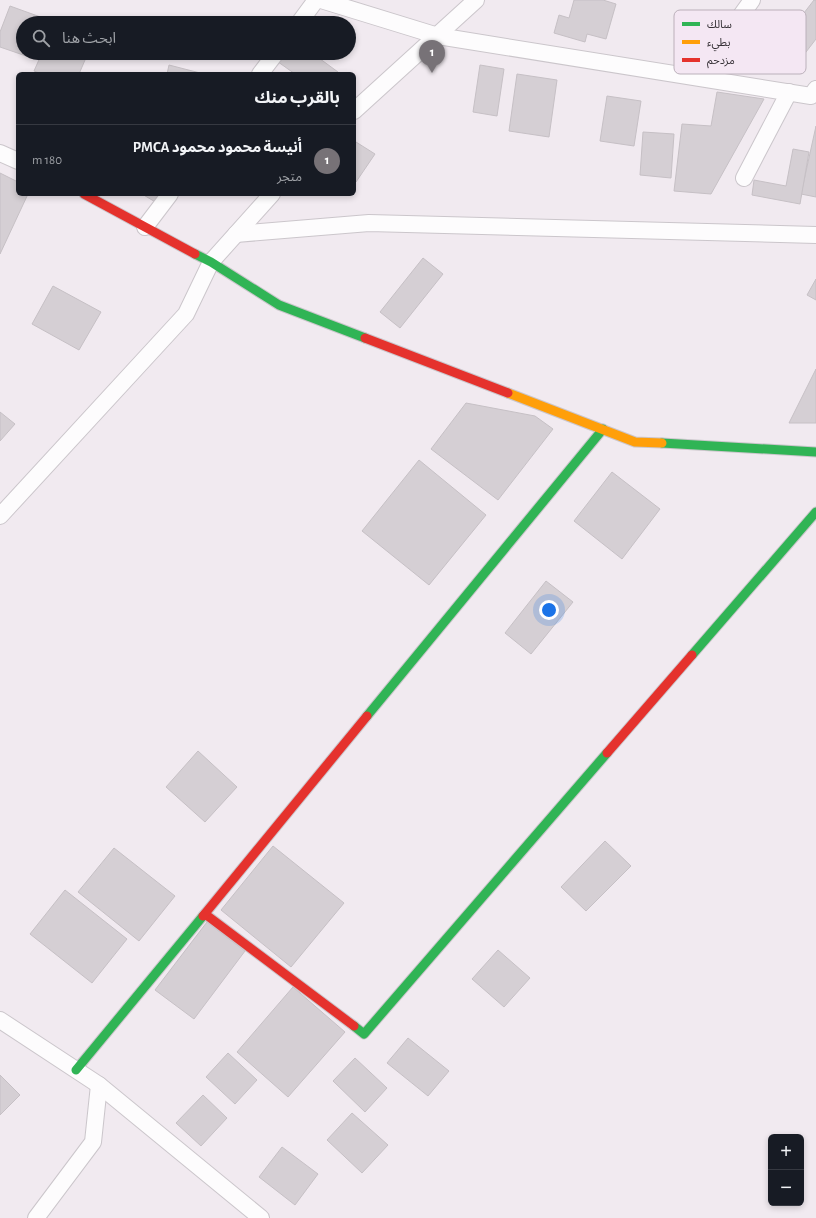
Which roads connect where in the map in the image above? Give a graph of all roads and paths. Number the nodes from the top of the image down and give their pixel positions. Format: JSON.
{"nodes":[{"id":1,"x":316,"y":0,"type":"edge"},
{"id":2,"x":321,"y":0,"type":"edge"},
{"id":3,"x":476,"y":0,"type":"edge"},
{"id":4,"x":752,"y":0,"type":"edge"},
{"id":5,"x":745,"y":10,"type":"edge"},
{"id":6,"x":304,"y":16,"type":"edge"},
{"id":7,"x":438,"y":36,"type":"junction"},
{"id":8,"x":271,"y":60,"type":"edge"},
{"id":9,"x":262,"y":72,"type":"edge"},
{"id":10,"x":674,"y":73,"type":"edge"},
{"id":11,"x":678,"y":74,"type":"edge"},
{"id":12,"x":699,"y":74,"type":"edge"},
{"id":13,"x":697,"y":77,"type":"junction"},
{"id":14,"x":816,"y":89,"type":"edge"},
{"id":15,"x":789,"y":92,"type":"junction"},
{"id":16,"x":356,"y":109,"type":"edge"},
{"id":17,"x":0,"y":153,"type":"edge"},
{"id":18,"x":16,"y":160,"type":"edge"},
{"id":19,"x":744,"y":178,"type":"dead end"},
{"id":20,"x":88,"y":196,"type":"edge"},
{"id":21,"x":168,"y":196,"type":"edge"},
{"id":22,"x":270,"y":196,"type":"edge"},
{"id":23,"x":145,"y":227,"type":"junction"},
{"id":24,"x":236,"y":234,"type":"junction"},
{"id":25,"x":816,"y":235,"type":"edge"},
{"id":26,"x":211,"y":262,"type":"junction"},
{"id":27,"x":603,"y":430,"type":"junction"},
{"id":28,"x":816,"y":452,"type":"edge"},
{"id":29,"x":816,"y":512,"type":"edge"},
{"id":30,"x":0,"y":516,"type":"edge"},
{"id":31,"x":205,"y":914,"type":"junction"},
{"id":32,"x":0,"y":1020,"type":"edge"},
{"id":33,"x":76,"y":1070,"type":"junction"},
{"id":34,"x":99,"y":1085,"type":"junction"},
{"id":35,"x":36,"y":1218,"type":"edge"},
{"id":36,"x":261,"y":1218,"type":"edge"}],
"edges":[{"from":1,"to":6,"type":"street"},
{"from":2,"to":7,"type":"street"},
{"from":3,"to":7,"type":"street"},
{"from":4,"to":5,"type":"street"},
{"from":7,"to":10,"type":"street"},
{"from":7,"to":16,"type":"street"},
{"from":8,"to":9,"type":"street"},
{"from":11,"to":13,"type":"street"},
{"from":12,"to":13,"type":"street"},
{"from":13,"to":15,"type":"street"},
{"from":14,"to":15,"type":"street"},
{"from":15,"to":19,"type":"street"},
{"from":17,"to":18,"type":"street"},
{"from":20,"to":23,"type":"street"},
{"from":21,"to":23,"type":"street"},
{"from":22,"to":24,"type":"street"},
{"from":23,"to":26,"type":"street"},
{"from":24,"to":25,"type":"street"},
{"from":24,"to":26,"type":"street"},
{"from":26,"to":27,"type":"street"},
{"from":26,"to":30,"type":"street"},
{"from":27,"to":28,"type":"street"},
{"from":27,"to":31,"type":"street"},
{"from":29,"to":31,"type":"street"},
{"from":31,"to":33,"type":"street"},
{"from":32,"to":33,"type":"street"},
{"from":33,"to":34,"type":"street"},
{"from":34,"to":35,"type":"street"},
{"from":34,"to":36,"type":"street"}]}
